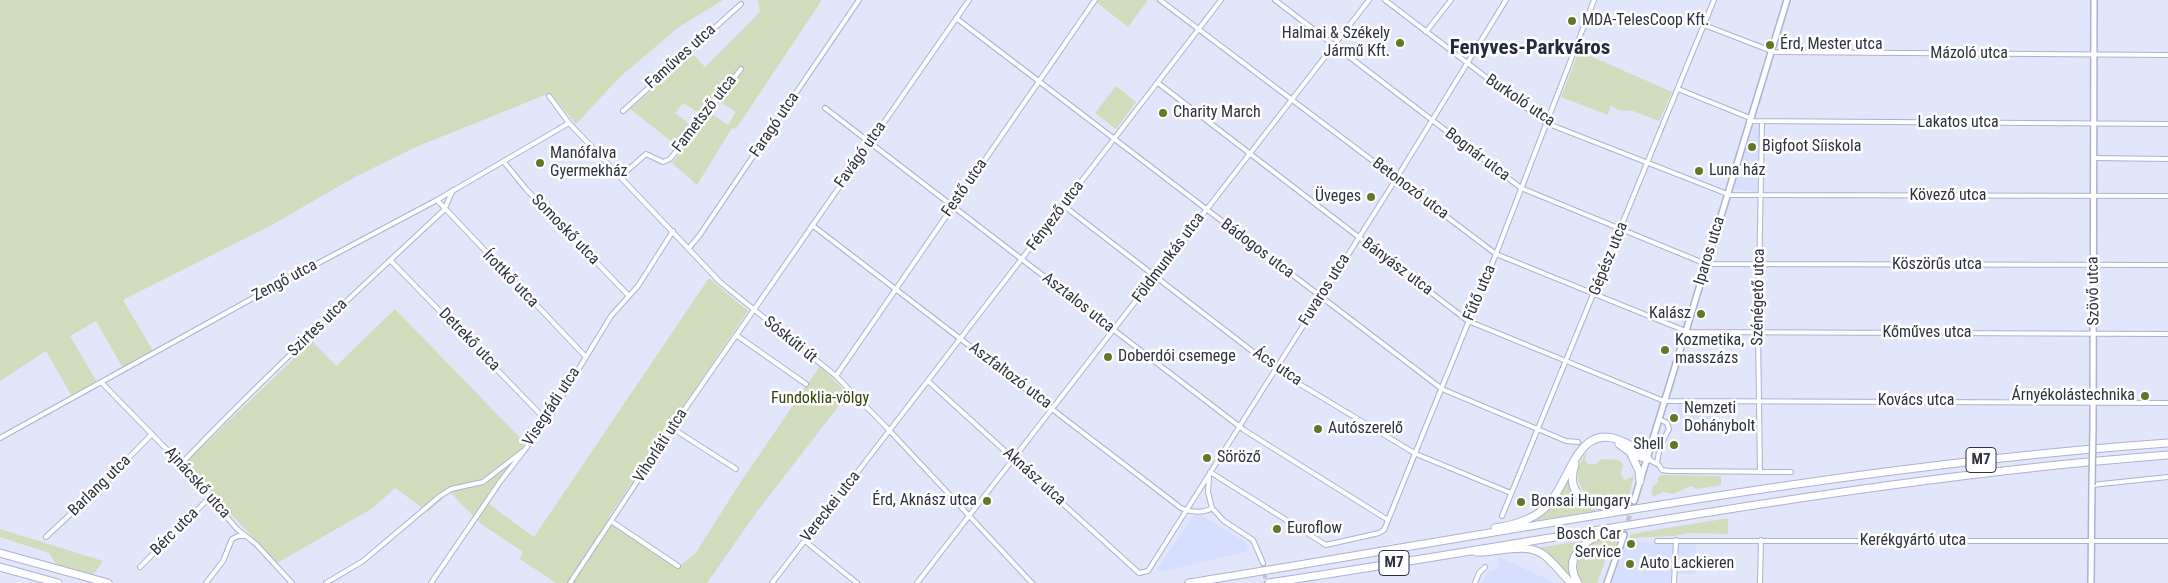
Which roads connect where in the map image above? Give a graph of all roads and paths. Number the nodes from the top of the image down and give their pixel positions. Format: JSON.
{"nodes":[{"id":1,"x":859,"y":0,"type":"edge"},
{"id":2,"x":969,"y":0,"type":"edge"},
{"id":3,"x":1095,"y":0,"type":"edge"},
{"id":4,"x":1160,"y":0,"type":"edge"},
{"id":5,"x":1221,"y":0,"type":"edge"},
{"id":6,"x":1275,"y":0,"type":"edge"},
{"id":7,"x":1369,"y":0,"type":"edge"},
{"id":8,"x":1385,"y":0,"type":"edge"},
{"id":9,"x":1451,"y":0,"type":"edge"},
{"id":10,"x":1506,"y":0,"type":"edge"},
{"id":11,"x":1594,"y":0,"type":"edge"},
{"id":12,"x":1714,"y":0,"type":"edge"},
{"id":13,"x":1787,"y":0,"type":"edge"},
{"id":14,"x":2094,"y":0,"type":"edge"},
{"id":15,"x":741,"y":4,"type":"dead end"},
{"id":16,"x":956,"y":18,"type":"junction"},
{"id":17,"x":1704,"y":25,"type":"junction"},
{"id":18,"x":1199,"y":29,"type":"junction"},
{"id":19,"x":1426,"y":32,"type":"junction"},
{"id":20,"x":1334,"y":46,"type":"junction"},
{"id":21,"x":1770,"y":52,"type":"junction"},
{"id":22,"x":2094,"y":55,"type":"junction"},
{"id":23,"x":2168,"y":55,"type":"edge"},
{"id":24,"x":1467,"y":64,"type":"junction"},
{"id":25,"x":741,"y":69,"type":"dead end"},
{"id":26,"x":1039,"y":81,"type":"junction"},
{"id":27,"x":1158,"y":84,"type":"junction"},
{"id":28,"x":1678,"y":89,"type":"junction"},
{"id":29,"x":549,"y":96,"type":"dead end"},
{"id":30,"x":1292,"y":100,"type":"junction"},
{"id":31,"x":825,"y":108,"type":"dead end"},
{"id":32,"x":623,"y":111,"type":"dead end"},
{"id":33,"x":1749,"y":119,"type":"junction"},
{"id":34,"x":1432,"y":122,"type":"junction"},
{"id":35,"x":1762,"y":122,"type":"junction"},
{"id":36,"x":569,"y":123,"type":"junction"},
{"id":37,"x":1546,"y":123,"type":"junction"},
{"id":38,"x":2094,"y":123,"type":"junction"},
{"id":39,"x":2168,"y":124,"type":"edge"},
{"id":40,"x":1114,"y":139,"type":"junction"},
{"id":41,"x":871,"y":142,"type":"junction"},
{"id":42,"x":1250,"y":153,"type":"junction"},
{"id":43,"x":2094,"y":158,"type":"junction"},
{"id":44,"x":2168,"y":159,"type":"edge"},
{"id":45,"x":504,"y":162,"type":"junction"},
{"id":46,"x":1647,"y":164,"type":"junction"},
{"id":47,"x":621,"y":176,"type":"junction"},
{"id":48,"x":1396,"y":179,"type":"junction"},
{"id":49,"x":1521,"y":188,"type":"junction"},
{"id":50,"x":453,"y":190,"type":"junction"},
{"id":51,"x":1727,"y":194,"type":"junction"},
{"id":52,"x":1759,"y":196,"type":"junction"},
{"id":53,"x":2092,"y":196,"type":"junction"},
{"id":54,"x":2168,"y":196,"type":"edge"},
{"id":55,"x":437,"y":200,"type":"junction"},
{"id":56,"x":1064,"y":206,"type":"junction"},
{"id":57,"x":952,"y":207,"type":"junction"},
{"id":58,"x":444,"y":210,"type":"junction"},
{"id":59,"x":1205,"y":210,"type":"junction"},
{"id":60,"x":812,"y":225,"type":"junction"},
{"id":61,"x":1621,"y":228,"type":"junction"},
{"id":62,"x":673,"y":232,"type":"junction"},
{"id":63,"x":1358,"y":238,"type":"junction"},
{"id":64,"x":689,"y":248,"type":"junction"},
{"id":65,"x":1496,"y":254,"type":"junction"},
{"id":66,"x":390,"y":260,"type":"junction"},
{"id":67,"x":1023,"y":260,"type":"junction"},
{"id":68,"x":1706,"y":264,"type":"junction"},
{"id":69,"x":2094,"y":264,"type":"junction"},
{"id":70,"x":1760,"y":265,"type":"junction"},
{"id":71,"x":2168,"y":265,"type":"edge"},
{"id":72,"x":1155,"y":276,"type":"junction"},
{"id":73,"x":895,"y":288,"type":"junction"},
{"id":74,"x":1595,"y":294,"type":"junction"},
{"id":75,"x":628,"y":296,"type":"junction"},
{"id":76,"x":1320,"y":298,"type":"junction"},
{"id":77,"x":753,"y":310,"type":"junction"},
{"id":78,"x":1468,"y":321,"type":"junction"},
{"id":79,"x":1114,"y":330,"type":"junction"},
{"id":80,"x":1686,"y":331,"type":"junction"},
{"id":81,"x":1758,"y":333,"type":"junction"},
{"id":82,"x":2094,"y":334,"type":"junction"},
{"id":83,"x":2168,"y":334,"type":"edge"},
{"id":84,"x":736,"y":335,"type":"junction"},
{"id":85,"x":961,"y":339,"type":"junction"},
{"id":86,"x":585,"y":356,"type":"junction"},
{"id":87,"x":1568,"y":362,"type":"junction"},
{"id":88,"x":1276,"y":369,"type":"junction"},
{"id":89,"x":836,"y":376,"type":"junction"},
{"id":90,"x":928,"y":381,"type":"junction"},
{"id":91,"x":102,"y":383,"type":"junction"},
{"id":92,"x":806,"y":384,"type":"dead end"},
{"id":93,"x":1442,"y":389,"type":"junction"},
{"id":94,"x":1664,"y":401,"type":"junction"},
{"id":95,"x":1759,"y":402,"type":"junction"},
{"id":96,"x":2094,"y":403,"type":"junction"},
{"id":97,"x":2168,"y":403,"type":"edge"},
{"id":98,"x":1052,"y":409,"type":"junction"},
{"id":99,"x":1659,"y":419,"type":"junction"},
{"id":100,"x":547,"y":421,"type":"junction"},
{"id":101,"x":1240,"y":427,"type":"junction"},
{"id":102,"x":672,"y":428,"type":"junction"},
{"id":103,"x":1539,"y":430,"type":"junction"},
{"id":104,"x":890,"y":431,"type":"junction"},
{"id":105,"x":152,"y":434,"type":"junction"},
{"id":106,"x":0,"y":438,"type":"edge"},
{"id":107,"x":1578,"y":442,"type":"dead end"},
{"id":108,"x":2168,"y":443,"type":"edge"},
{"id":109,"x":1652,"y":444,"type":"junction"},
{"id":110,"x":525,"y":450,"type":"junction"},
{"id":111,"x":1633,"y":450,"type":"junction"},
{"id":112,"x":1416,"y":454,"type":"junction"},
{"id":113,"x":2168,"y":455,"type":"edge"},
{"id":114,"x":1014,"y":459,"type":"junction"},
{"id":115,"x":1648,"y":459,"type":"junction"},
{"id":116,"x":1656,"y":463,"type":"junction"},
{"id":117,"x":181,"y":464,"type":"junction"},
{"id":118,"x":736,"y":468,"type":"dead end"},
{"id":119,"x":1210,"y":472,"type":"junction"},
{"id":120,"x":1760,"y":472,"type":"junction"},
{"id":121,"x":1791,"y":472,"type":"dead end"},
{"id":122,"x":2168,"y":477,"type":"edge"},
{"id":123,"x":1640,"y":481,"type":"junction"},
{"id":124,"x":2092,"y":485,"type":"junction"},
{"id":125,"x":1511,"y":493,"type":"junction"},
{"id":126,"x":210,"y":498,"type":"junction"},
{"id":127,"x":1634,"y":501,"type":"tunnel mouth"},
{"id":128,"x":1652,"y":507,"type":"junction"},
{"id":129,"x":1212,"y":508,"type":"junction"},
{"id":130,"x":1188,"y":510,"type":"junction"},
{"id":131,"x":970,"y":516,"type":"junction"},
{"id":132,"x":1502,"y":516,"type":"dead end"},
{"id":133,"x":1388,"y":520,"type":"junction"},
{"id":134,"x":611,"y":521,"type":"junction"},
{"id":135,"x":233,"y":523,"type":"junction"},
{"id":136,"x":1632,"y":523,"type":"junction"},
{"id":137,"x":1624,"y":535,"type":"tunnel mouth"},
{"id":138,"x":46,"y":537,"type":"dead end"},
{"id":139,"x":247,"y":537,"type":"junction"},
{"id":140,"x":1459,"y":539,"type":"junction"},
{"id":141,"x":232,"y":540,"type":"junction"},
{"id":142,"x":1676,"y":540,"type":"junction"},
{"id":143,"x":1761,"y":540,"type":"junction"},
{"id":144,"x":805,"y":541,"type":"junction"},
{"id":145,"x":1657,"y":541,"type":"dead end"},
{"id":146,"x":2092,"y":541,"type":"junction"},
{"id":147,"x":2168,"y":541,"type":"edge"},
{"id":148,"x":1465,"y":551,"type":"junction"},
{"id":149,"x":0,"y":553,"type":"edge"},
{"id":150,"x":1263,"y":563,"type":"tunnel mouth"},
{"id":151,"x":678,"y":566,"type":"dead end"},
{"id":152,"x":0,"y":567,"type":"edge"},
{"id":153,"x":140,"y":567,"type":"dead end"},
{"id":154,"x":1485,"y":567,"type":"dead end"},
{"id":155,"x":1139,"y":573,"type":"joint"},
{"id":156,"x":58,"y":583,"type":"edge"},
{"id":157,"x":108,"y":583,"type":"edge"},
{"id":158,"x":206,"y":583,"type":"edge"},
{"id":159,"x":292,"y":583,"type":"edge"},
{"id":160,"x":326,"y":583,"type":"edge"},
{"id":161,"x":431,"y":583,"type":"edge"},
{"id":162,"x":570,"y":583,"type":"edge"},
{"id":163,"x":772,"y":583,"type":"edge"},
{"id":164,"x":857,"y":583,"type":"edge"},
{"id":165,"x":917,"y":583,"type":"edge"},
{"id":166,"x":1032,"y":583,"type":"edge"},
{"id":167,"x":1189,"y":583,"type":"edge"},
{"id":168,"x":1269,"y":583,"type":"edge"},
{"id":169,"x":1475,"y":583,"type":"edge"},
{"id":170,"x":1571,"y":583,"type":"edge"},
{"id":171,"x":1578,"y":583,"type":"edge"},
{"id":172,"x":1607,"y":583,"type":"edge"},
{"id":173,"x":1674,"y":583,"type":"edge"},
{"id":174,"x":1760,"y":583,"type":"edge"},
{"id":175,"x":2091,"y":583,"type":"edge"}],
"edges":[{"from":1,"to":64,"type":"street","name":"Faragó utca"},
{"from":2,"to":16,"type":"street","name":"Favágó utca"},
{"from":3,"to":26,"type":"street","name":"Festő utca"},
{"from":4,"to":18,"type":"street","name":"Betonozó utca"},
{"from":5,"to":18,"type":"street","name":"Fényező utca"},
{"from":6,"to":20,"type":"street","name":"Bognár utca"},
{"from":7,"to":20,"type":"street","name":"Földmunkás utca"},
{"from":8,"to":19,"type":"street","name":"Burkoló utca"},
{"from":9,"to":19,"type":"street"},
{"from":10,"to":24,"type":"street","name":"Fuvaros utca"},
{"from":11,"to":37,"type":"street","name":"Fűtő utca"},
{"from":12,"to":17,"type":"street","name":"Gépész utca"},
{"from":13,"to":21,"type":"street","name":"Iparos utca"},
{"from":14,"to":22,"type":"street","name":"Szövő utca"},
{"from":15,"to":32,"type":"street","name":"Faműves utca"},
{"from":16,"to":26,"type":"street","name":"Bádogos utca"},
{"from":16,"to":41,"type":"street","name":"Favágó utca"},
{"from":17,"to":21,"type":"street"},
{"from":17,"to":28,"type":"street","name":"Gépész utca"},
{"from":18,"to":27,"type":"street","name":"Fényező utca"},
{"from":18,"to":30,"type":"street","name":"Betonozó utca"},
{"from":19,"to":24,"type":"street","name":"Burkoló utca"},
{"from":20,"to":30,"type":"street","name":"Földmunkás utca"},
{"from":20,"to":34,"type":"street","name":"Bognár utca"},
{"from":21,"to":22,"type":"street","name":"Mázoló utca"},
{"from":21,"to":33,"type":"street","name":"Iparos utca"},
{"from":22,"to":23,"type":"street","name":"Mázoló utca"},
{"from":22,"to":38,"type":"street","name":"Szövő utca"},
{"from":24,"to":34,"type":"street","name":"Fuvaros utca"},
{"from":24,"to":37,"type":"street","name":"Burkoló utca"},
{"from":25,"to":47,"type":"street","name":"Fametsző utca"},
{"from":26,"to":40,"type":"street","name":"Bádogos utca"},
{"from":26,"to":57,"type":"street","name":"Festő utca"},
{"from":27,"to":40,"type":"street","name":"Fényező utca"},
{"from":27,"to":42,"type":"street","name":"Bányász utca"},
{"from":28,"to":33,"type":"street","name":"Lakatos utca"},
{"from":28,"to":46,"type":"street","name":"Gépész utca"},
{"from":29,"to":36,"type":"street","name":"Sóskúti út"},
{"from":30,"to":42,"type":"street","name":"Földmunkás utca"},
{"from":30,"to":48,"type":"street","name":"Betonozó utca"},
{"from":31,"to":41,"type":"street","name":"Asztalos utca"},
{"from":33,"to":35,"type":"street","name":"Lakatos utca"},
{"from":33,"to":51,"type":"street","name":"Iparos utca"},
{"from":34,"to":48,"type":"street","name":"Fuvaros utca"},
{"from":34,"to":49,"type":"street","name":"Bognár utca"},
{"from":35,"to":38,"type":"street","name":"Lakatos utca"},
{"from":35,"to":52,"type":"street","name":"Szénégető utca"},
{"from":36,"to":45,"type":"street","name":"Zengő utca"},
{"from":36,"to":47,"type":"street","name":"Sóskúti út"},
{"from":37,"to":46,"type":"street","name":"Burkoló utca"},
{"from":37,"to":49,"type":"street","name":"Fűtő utca"},
{"from":38,"to":39,"type":"street","name":"Lakatos utca"},
{"from":38,"to":43,"type":"street","name":"Szövő utca"},
{"from":40,"to":56,"type":"street","name":"Fényező utca"},
{"from":40,"to":59,"type":"street","name":"Bádogos utca"},
{"from":41,"to":57,"type":"street","name":"Asztalos utca"},
{"from":41,"to":60,"type":"street","name":"Favágó utca"},
{"from":42,"to":59,"type":"street","name":"Földmunkás utca"},
{"from":42,"to":63,"type":"street","name":"Bányász utca"},
{"from":43,"to":44,"type":"street"},
{"from":43,"to":53,"type":"street","name":"Szövő utca"},
{"from":45,"to":50,"type":"street","name":"Zengő utca"},
{"from":45,"to":75,"type":"street","name":"Somoskő utca"},
{"from":46,"to":51,"type":"street","name":"Burkoló utca"},
{"from":46,"to":61,"type":"street","name":"Gépész utca"},
{"from":47,"to":62,"type":"street","name":"Sóskúti út"},
{"from":48,"to":63,"type":"street","name":"Fuvaros utca"},
{"from":48,"to":65,"type":"street","name":"Betonozó utca"},
{"from":49,"to":61,"type":"street","name":"Bognár utca"},
{"from":49,"to":65,"type":"street","name":"Fűtő utca"},
{"from":50,"to":55,"type":"street","name":"Zengő utca"},
{"from":50,"to":58,"type":"street","name":"Szirtes utca"},
{"from":51,"to":52,"type":"street","name":"Kövező utca"},
{"from":51,"to":68,"type":"street","name":"Iparos utca"},
{"from":52,"to":53,"type":"street","name":"Kövező utca"},
{"from":52,"to":70,"type":"street","name":"Szénégető utca"},
{"from":53,"to":54,"type":"street","name":"Kövező utca"},
{"from":53,"to":69,"type":"street","name":"Szövő utca"},
{"from":55,"to":58,"type":"street","name":"Írottkő utca"},
{"from":55,"to":91,"type":"street","name":"Zengő utca"},
{"from":56,"to":67,"type":"street","name":"Fényező utca"},
{"from":56,"to":72,"type":"street","name":"Ács utca"},
{"from":57,"to":67,"type":"street","name":"Asztalos utca"},
{"from":57,"to":73,"type":"street","name":"Festő utca"},
{"from":58,"to":66,"type":"street","name":"Szirtes utca"},
{"from":58,"to":86,"type":"street","name":"Írottkő utca"},
{"from":59,"to":72,"type":"street","name":"Földmunkás utca"},
{"from":59,"to":76,"type":"street","name":"Bádogos utca"},
{"from":60,"to":73,"type":"street","name":"Aszfaltozó utca"},
{"from":60,"to":77,"type":"street","name":"Favágó utca"},
{"from":61,"to":68,"type":"street","name":"Bognár utca"},
{"from":61,"to":74,"type":"street","name":"Gépész utca"},
{"from":62,"to":64,"type":"street","name":"Sóskúti út"},
{"from":62,"to":75,"type":"street","name":"Visegrádi utca"},
{"from":63,"to":76,"type":"street","name":"Fuvaros utca"},
{"from":63,"to":78,"type":"street","name":"Bányász utca"},
{"from":64,"to":77,"type":"street","name":"Sóskúti út"},
{"from":65,"to":74,"type":"street","name":"Betonozó utca"},
{"from":65,"to":78,"type":"street","name":"Fűtő utca"},
{"from":66,"to":100,"type":"street","name":"Detrekő utca"},
{"from":66,"to":117,"type":"street","name":"Szirtes utca"},
{"from":67,"to":79,"type":"street","name":"Asztalos utca"},
{"from":67,"to":85,"type":"street","name":"Fényező utca"},
{"from":68,"to":70,"type":"street","name":"Köszörűs utca"},
{"from":68,"to":80,"type":"street","name":"Iparos utca"},
{"from":69,"to":70,"type":"street","name":"Köszörűs utca"},
{"from":69,"to":71,"type":"street","name":"Köszörűs utca"},
{"from":69,"to":82,"type":"street","name":"Szövő utca"},
{"from":70,"to":81,"type":"street","name":"Szénégető utca"},
{"from":72,"to":79,"type":"street","name":"Földmunkás utca"},
{"from":72,"to":88,"type":"street","name":"Ács utca"},
{"from":73,"to":85,"type":"street","name":"Aszfaltozó utca"},
{"from":73,"to":89,"type":"street","name":"Festő utca"},
{"from":74,"to":80,"type":"street","name":"Betonozó utca"},
{"from":74,"to":87,"type":"street","name":"Gépész utca"},
{"from":75,"to":86,"type":"street","name":"Visegrádi utca"},
{"from":76,"to":88,"type":"street","name":"Fuvaros utca"},
{"from":76,"to":93,"type":"street","name":"Bádogos utca"},
{"from":77,"to":84,"type":"street","name":"Vihorláti utca"},
{"from":77,"to":89,"type":"street","name":"Sóskúti út"},
{"from":78,"to":87,"type":"street","name":"Bányász utca"},
{"from":78,"to":93,"type":"street","name":"Fűtő utca"},
{"from":79,"to":98,"type":"street","name":"Földmunkás utca"},
{"from":79,"to":101,"type":"street","name":"Asztalos utca"},
{"from":80,"to":81,"type":"street","name":"Kőműves utca"},
{"from":80,"to":94,"type":"street","name":"Iparos utca"},
{"from":81,"to":82,"type":"street","name":"Kőműves utca"},
{"from":81,"to":95,"type":"street","name":"Szénégető utca"},
{"from":82,"to":83,"type":"street","name":"Kőműves utca"},
{"from":82,"to":96,"type":"street","name":"Szövő utca"},
{"from":84,"to":92,"type":"street"},
{"from":84,"to":102,"type":"street","name":"Vihorláti utca"},
{"from":85,"to":90,"type":"street","name":"Fényező utca"},
{"from":85,"to":98,"type":"street","name":"Aszfaltozó utca"},
{"from":86,"to":100,"type":"street","name":"Visegrádi utca"},
{"from":87,"to":94,"type":"street","name":"Bányász utca"},
{"from":87,"to":103,"type":"street","name":"Gépész utca"},
{"from":88,"to":101,"type":"street","name":"Fuvaros utca"},
{"from":88,"to":112,"type":"street","name":"Ács utca"},
{"from":89,"to":104,"type":"street","name":"Sóskúti út"},
{"from":90,"to":104,"type":"street","name":"Fényező utca"},
{"from":90,"to":114,"type":"street","name":"Aknász utca"},
{"from":91,"to":105,"type":"street","name":"Ajnácskő utca"},
{"from":91,"to":106,"type":"street","name":"Zengő utca"},
{"from":93,"to":103,"type":"street","name":"Bádogos utca"},
{"from":93,"to":112,"type":"street","name":"Fűtő utca"},
{"from":94,"to":95,"type":"street","name":"Kovács utca"},
{"from":94,"to":99,"type":"street","name":"Iparos utca"},
{"from":95,"to":96,"type":"street","name":"Kovács utca"},
{"from":95,"to":120,"type":"street","name":"Szénégető utca"},
{"from":96,"to":97,"type":"street","name":"Kovács utca"},
{"from":96,"to":124,"type":"street","name":"Szövő utca","bridge":true},
{"from":98,"to":114,"type":"street","name":"Földmunkás utca"},
{"from":98,"to":130,"type":"street","name":"Aszfaltozó utca"},
{"from":99,"to":109,"type":"street","name":"Iparos utca"},
{"from":99,"to":116,"type":"street"},
{"from":100,"to":110,"type":"street","name":"Visegrádi utca"},
{"from":101,"to":119,"type":"street","name":"Fuvaros utca"},
{"from":101,"to":133,"type":"street","name":"Asztalos utca"},
{"from":102,"to":118,"type":"street"},
{"from":102,"to":134,"type":"street","name":"Vihorláti utca"},
{"from":103,"to":107,"type":"street","name":"Bádogos utca"},
{"from":103,"to":125,"type":"street","name":"Gépész utca"},
{"from":104,"to":131,"type":"street","name":"Sóskúti út"},
{"from":104,"to":144,"type":"street","name":"Vereckei utca"},
{"from":105,"to":117,"type":"street","name":"Ajnácskő utca"},
{"from":105,"to":138,"type":"street","name":"Barlang utca"},
{"from":108,"to":128,"type":"highway","number":"M7"},
{"from":109,"to":111,"type":"highway"},
{"from":109,"to":115,"type":"street","name":"Iparos utca"},
{"from":110,"to":160,"type":"street"},
{"from":110,"to":161,"type":"street","name":"Visegrádi utca"},
{"from":111,"to":115,"type":"highway"},
{"from":111,"to":123,"type":"highway"},
{"from":111,"to":128,"type":"highway"},
{"from":111,"to":140,"type":"highway"},
{"from":112,"to":125,"type":"street","name":"Ács utca"},
{"from":112,"to":133,"type":"street","name":"Fűtő utca"},
{"from":113,"to":136,"type":"highway","number":"M7"},
{"from":114,"to":131,"type":"street","name":"Földmunkás utca"},
{"from":114,"to":155,"type":"street","name":"Aknász utca"},
{"from":115,"to":116,"type":"street"},
{"from":115,"to":123,"type":"street","name":"Iparos utca"},
{"from":116,"to":120,"type":"street"},
{"from":117,"to":126,"type":"street","name":"Ajnácskő utca"},
{"from":119,"to":129,"type":"street"},
{"from":119,"to":130,"type":"street","name":"Fuvaros utca"},
{"from":119,"to":133,"type":"street","name":"Fűtő utca"},
{"from":120,"to":121,"type":"street"},
{"from":122,"to":124,"type":"street"},
{"from":123,"to":127,"type":"street","name":"Iparos utca"},
{"from":124,"to":146,"type":"street","name":"Szövő utca"},
{"from":125,"to":132,"type":"street","name":"Gépész utca"},
{"from":126,"to":135,"type":"street","name":"Ajnácskő utca"},
{"from":126,"to":153,"type":"street","name":"Bérc utca"},
{"from":128,"to":140,"type":"highway","number":"M7"},
{"from":129,"to":130,"type":"street"},
{"from":129,"to":150,"type":"street"},
{"from":130,"to":155,"type":"street","name":"Fuvaros utca"},
{"from":131,"to":165,"type":"street","name":"Földmunkás utca"},
{"from":131,"to":166,"type":"street","name":"Sóskúti út"},
{"from":134,"to":151,"type":"street"},
{"from":134,"to":162,"type":"street","name":"Vihorláti utca"},
{"from":135,"to":139,"type":"street","name":"Ajnácskő utca"},
{"from":135,"to":141,"type":"street"},
{"from":136,"to":148,"type":"highway","number":"M7"},
{"from":136,"to":171,"type":"highway"},
{"from":137,"to":172,"type":"street"},
{"from":139,"to":141,"type":"street"},
{"from":139,"to":159,"type":"street","name":"Ajnácskő utca"},
{"from":140,"to":167,"type":"highway","number":"M7"},
{"from":141,"to":158,"type":"street"},
{"from":142,"to":143,"type":"street","name":"Kerékgyártó utca"},
{"from":142,"to":145,"type":"street","name":"Kerékgyártó utca"},
{"from":142,"to":173,"type":"street"},
{"from":143,"to":146,"type":"street","name":"Kerékgyártó utca"},
{"from":143,"to":174,"type":"street"},
{"from":144,"to":163,"type":"street","name":"Vereckei utca"},
{"from":144,"to":164,"type":"street"},
{"from":146,"to":147,"type":"street","name":"Kerékgyártó utca"},
{"from":146,"to":175,"type":"street","name":"Szövő utca"},
{"from":148,"to":168,"type":"highway","number":"M7"},
{"from":148,"to":170,"type":"highway"},
{"from":149,"to":157,"type":"highway"},
{"from":152,"to":156,"type":"highway"},
{"from":154,"to":169,"type":"street"}]}
